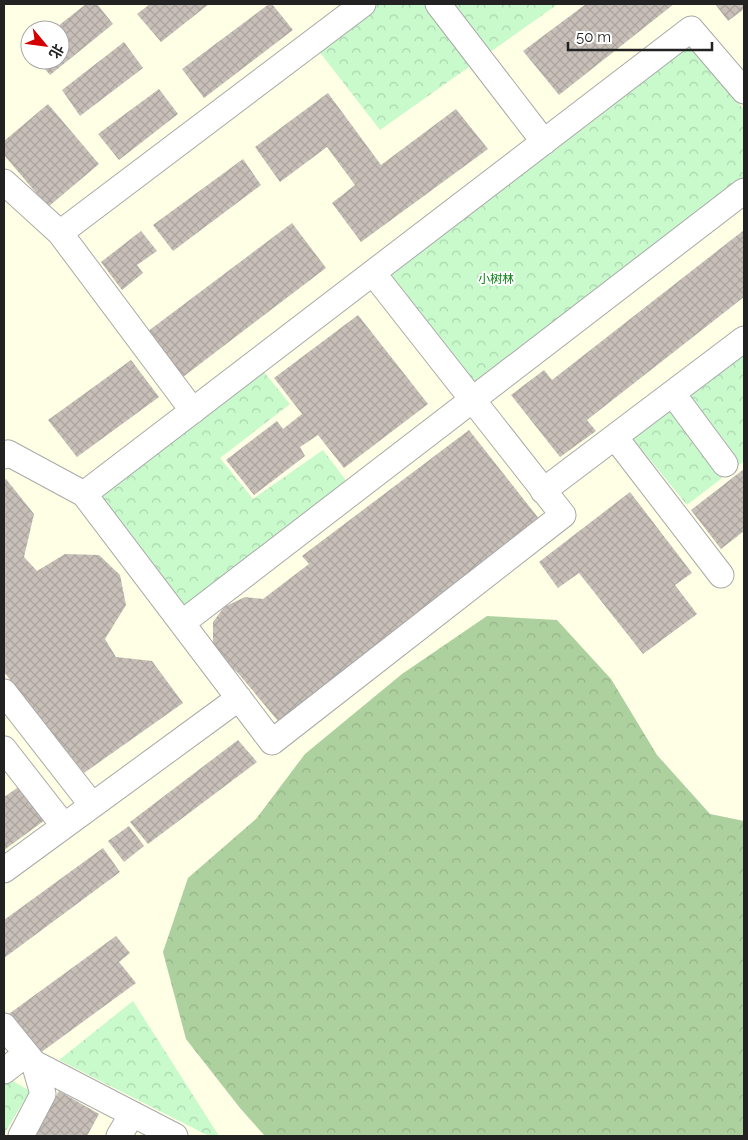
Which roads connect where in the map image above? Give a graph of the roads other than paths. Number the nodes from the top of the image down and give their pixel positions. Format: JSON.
{"nodes":[{"id":1,"x":363,"y":4,"type":"edge"},
{"id":2,"x":438,"y":4,"type":"edge"},
{"id":3,"x":744,"y":91,"type":"edge"},
{"id":4,"x":544,"y":142,"type":"junction"},
{"id":5,"x":4,"y":182,"type":"edge"},
{"id":6,"x":744,"y":191,"type":"edge"},
{"id":7,"x":60,"y":233,"type":"junction"},
{"id":8,"x":373,"y":273,"type":"junction"},
{"id":9,"x":744,"y":340,"type":"edge"},
{"id":10,"x":672,"y":394,"type":"junction"},
{"id":11,"x":472,"y":400,"type":"junction"},
{"id":12,"x":193,"y":411,"type":"junction"},
{"id":13,"x":615,"y":437,"type":"junction"},
{"id":14,"x":4,"y":456,"type":"edge"},
{"id":15,"x":725,"y":464,"type":"dead end"},
{"id":16,"x":543,"y":491,"type":"junction"},
{"id":17,"x":84,"y":494,"type":"junction"},
{"id":18,"x":721,"y":574,"type":"dead end"},
{"id":19,"x":182,"y":623,"type":"junction"},
{"id":20,"x":4,"y":692,"type":"edge"},
{"id":21,"x":239,"y":698,"type":"junction"},
{"id":22,"x":6,"y":756,"type":"edge"},
{"id":23,"x":92,"y":805,"type":"junction"},
{"id":24,"x":64,"y":826,"type":"junction"},
{"id":25,"x":4,"y":870,"type":"edge"},
{"id":26,"x":4,"y":1026,"type":"edge"},
{"id":27,"x":30,"y":1059,"type":"junction"},
{"id":28,"x":4,"y":1071,"type":"edge"},
{"id":29,"x":132,"y":1114,"type":"junction"},
{"id":30,"x":21,"y":1136,"type":"edge"},
{"id":31,"x":119,"y":1136,"type":"edge"},
{"id":32,"x":175,"y":1136,"type":"edge"}],
"edges":[{"from":1,"to":7,"type":"lane"},
{"from":2,"to":4,"type":"lane"},
{"from":3,"to":4,"type":"lane"},
{"from":4,"to":8,"type":"lane"},
{"from":5,"to":7,"type":"lane"},
{"from":6,"to":11,"type":"lane"},
{"from":7,"to":12,"type":"lane"},
{"from":8,"to":11,"type":"lane"},
{"from":8,"to":12,"type":"lane"},
{"from":9,"to":10,"type":"lane"},
{"from":10,"to":13,"type":"lane"},
{"from":10,"to":15,"type":"lane"},
{"from":11,"to":16,"type":"lane"},
{"from":11,"to":19,"type":"lane"},
{"from":12,"to":17,"type":"lane"},
{"from":13,"to":16,"type":"lane"},
{"from":13,"to":18,"type":"lane"},
{"from":14,"to":17,"type":"lane"},
{"from":16,"to":21,"type":"lane"},
{"from":17,"to":19,"type":"lane"},
{"from":19,"to":21,"type":"lane"},
{"from":20,"to":23,"type":"lane"},
{"from":21,"to":23,"type":"lane"},
{"from":22,"to":24,"type":"lane"},
{"from":23,"to":24,"type":"lane"},
{"from":24,"to":25,"type":"lane"},
{"from":26,"to":27,"type":"lane"},
{"from":27,"to":28,"type":"lane"},
{"from":27,"to":29,"type":"lane"},
{"from":27,"to":30,"type":"lane"},
{"from":29,"to":31,"type":"lane"},
{"from":29,"to":32,"type":"lane"}]}
